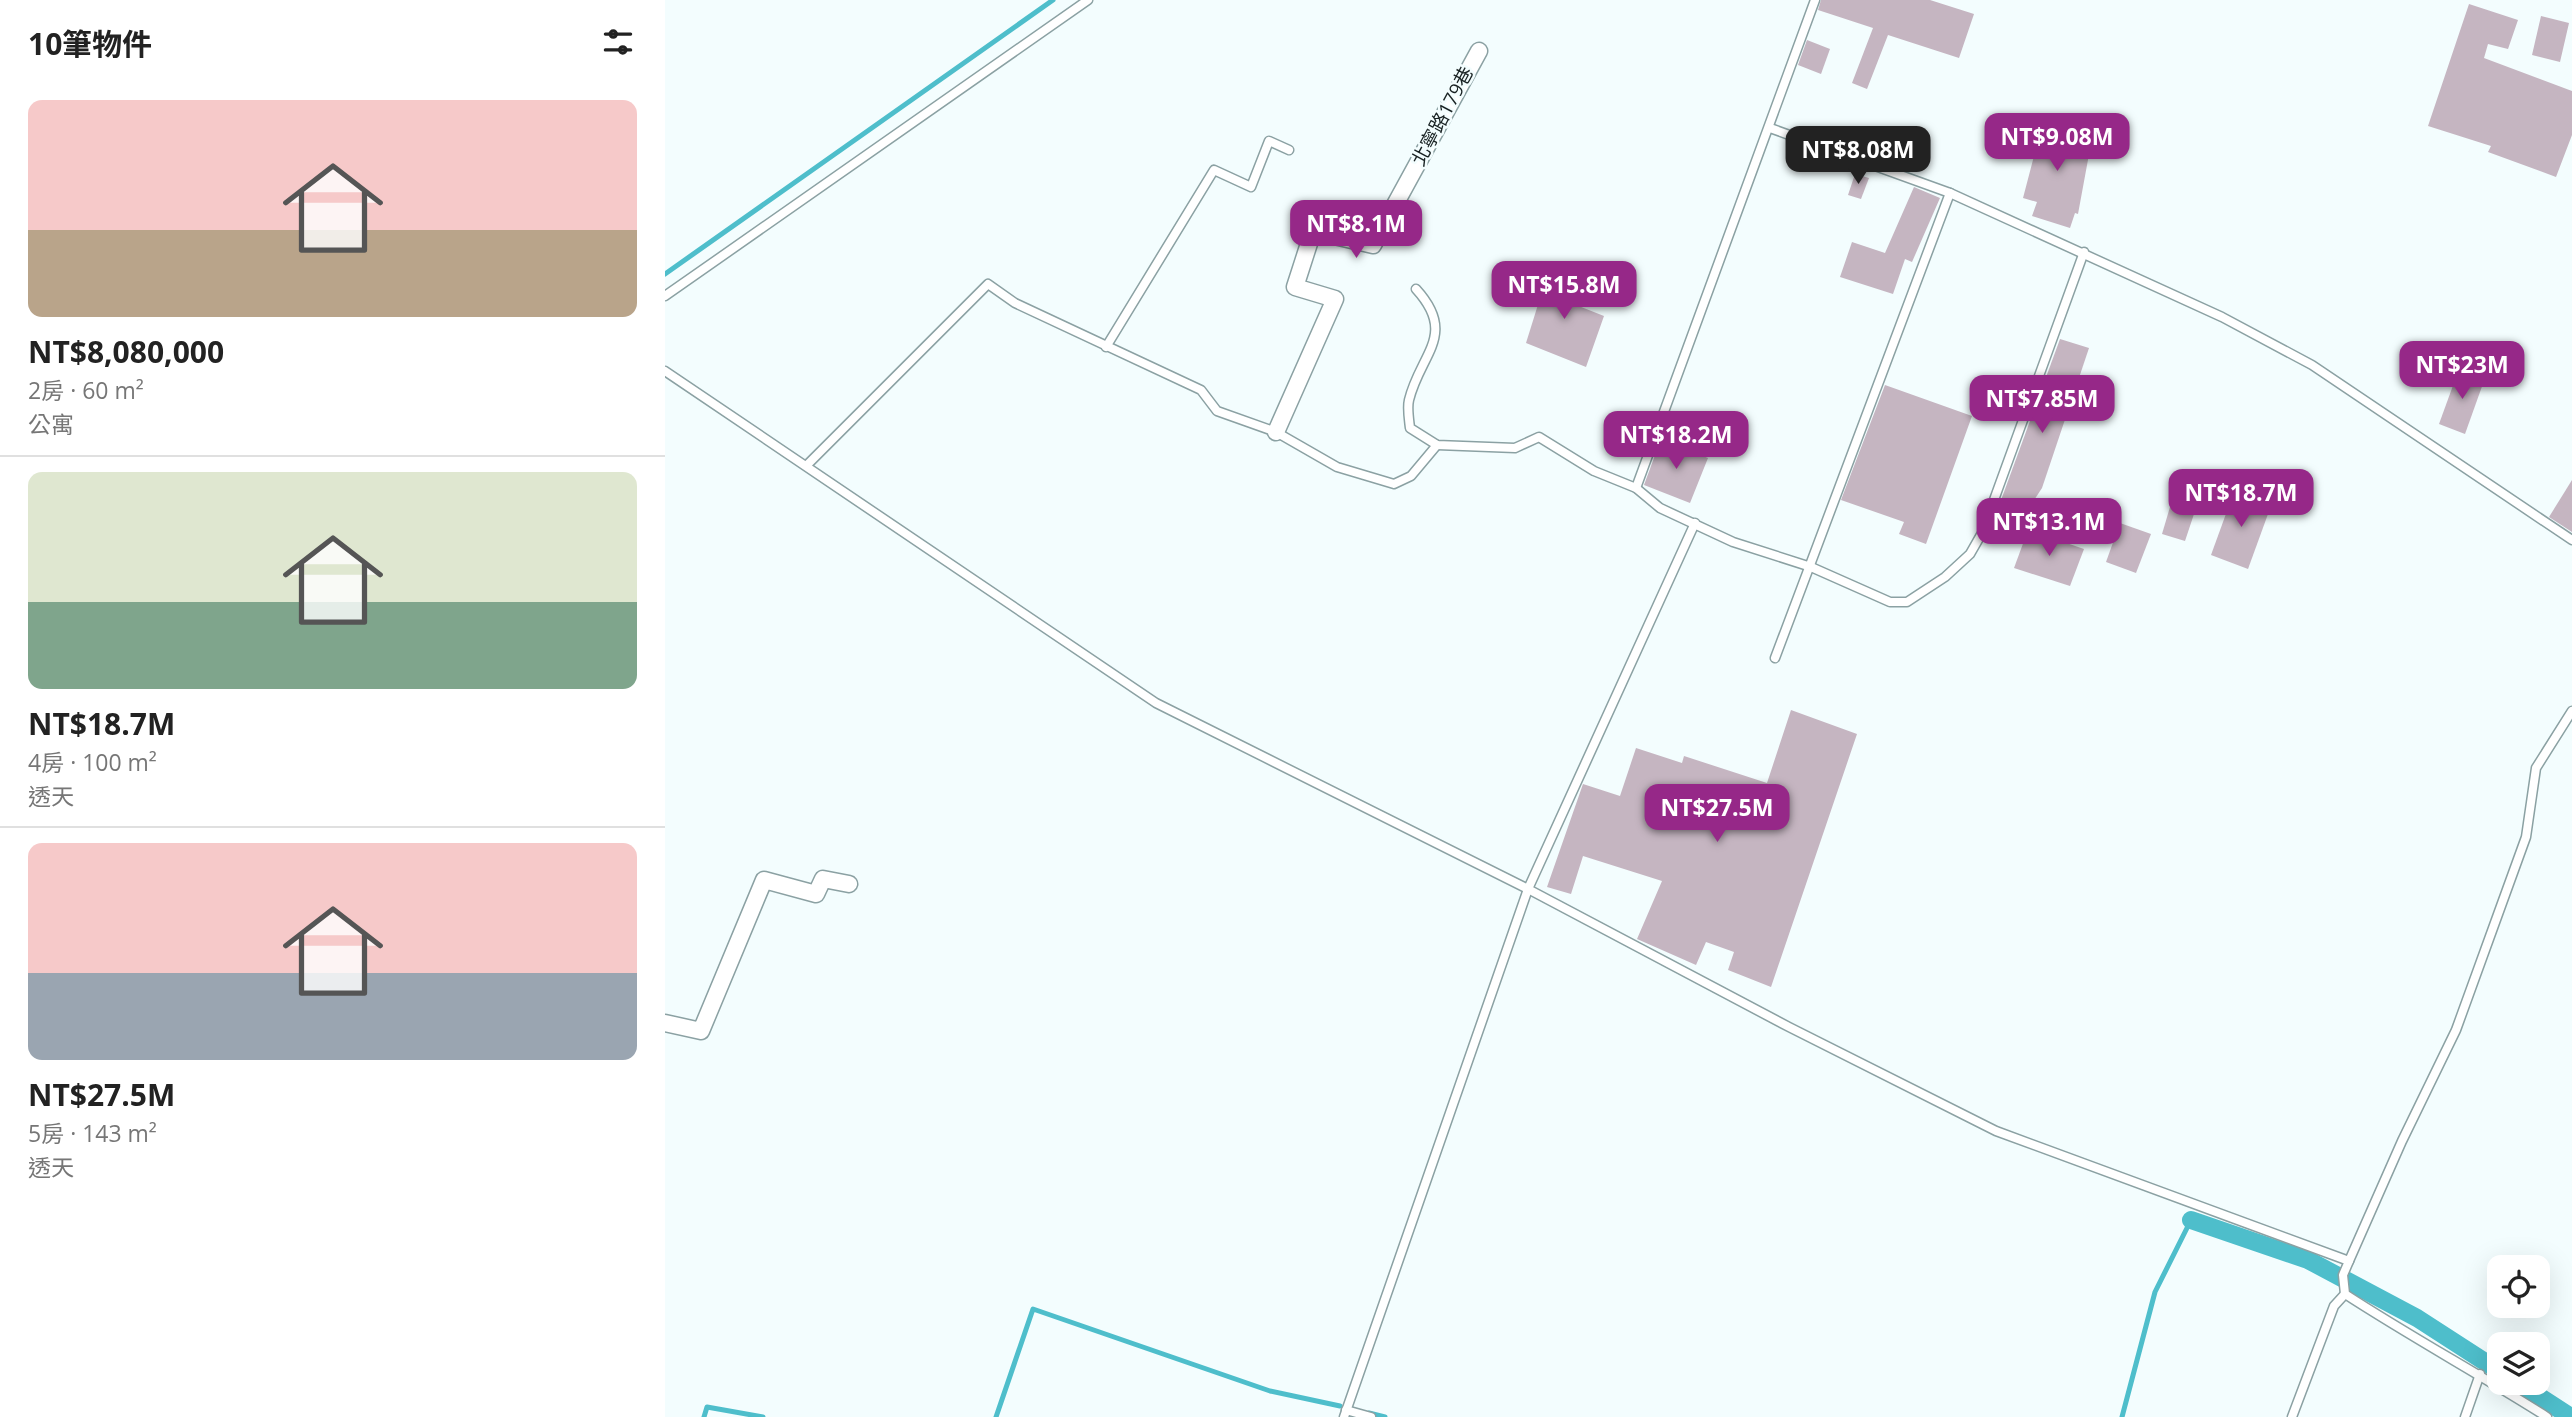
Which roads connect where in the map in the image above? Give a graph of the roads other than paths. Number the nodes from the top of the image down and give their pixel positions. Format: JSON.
{"nodes":[{"id":1,"x":1088,"y":0,"type":"edge"},
{"id":2,"x":1815,"y":0,"type":"edge"},
{"id":3,"x":1479,"y":51,"type":"dead end"},
{"id":4,"x":1770,"y":128,"type":"junction"},
{"id":5,"x":1289,"y":150,"type":"dead end"},
{"id":6,"x":1950,"y":193,"type":"junction"},
{"id":7,"x":2084,"y":252,"type":"junction"},
{"id":8,"x":1416,"y":289,"type":"dead end"},
{"id":9,"x":665,"y":296,"type":"edge"},
{"id":10,"x":1106,"y":347,"type":"junction"},
{"id":11,"x":665,"y":371,"type":"edge"},
{"id":12,"x":1276,"y":432,"type":"junction"},
{"id":13,"x":1437,"y":445,"type":"junction"},
{"id":14,"x":807,"y":465,"type":"junction"},
{"id":15,"x":1636,"y":488,"type":"junction"},
{"id":16,"x":1695,"y":523,"type":"junction"},
{"id":17,"x":2572,"y":540,"type":"edge"},
{"id":18,"x":1811,"y":567,"type":"junction"},
{"id":19,"x":1775,"y":658,"type":"dead end"},
{"id":20,"x":2572,"y":711,"type":"edge"},
{"id":21,"x":849,"y":884,"type":"dead end"},
{"id":22,"x":1528,"y":889,"type":"junction"},
{"id":23,"x":665,"y":1023,"type":"edge"},
{"id":24,"x":2349,"y":1261,"type":"junction"},
{"id":25,"x":2345,"y":1290,"type":"junction"},
{"id":26,"x":2480,"y":1374,"type":"junction"},
{"id":27,"x":1345,"y":1413,"type":"edge"},
{"id":28,"x":1371,"y":1417,"type":"edge"},
{"id":29,"x":2293,"y":1417,"type":"edge"},
{"id":30,"x":2465,"y":1417,"type":"edge"},
{"id":31,"x":2547,"y":1417,"type":"edge"}],
"edges":[{"from":1,"to":9,"type":"lane"},
{"from":2,"to":4,"type":"lane"},
{"from":3,"to":12,"type":"street","name":"北寧路179巷"},
{"from":4,"to":6,"type":"lane"},
{"from":4,"to":15,"type":"lane"},
{"from":5,"to":10,"type":"lane"},
{"from":6,"to":7,"type":"lane"},
{"from":6,"to":18,"type":"lane"},
{"from":7,"to":17,"type":"lane"},
{"from":7,"to":18,"type":"lane"},
{"from":8,"to":13,"type":"lane"},
{"from":10,"to":12,"type":"lane"},
{"from":10,"to":14,"type":"lane"},
{"from":11,"to":14,"type":"lane"},
{"from":12,"to":13,"type":"lane"},
{"from":13,"to":15,"type":"lane"},
{"from":14,"to":22,"type":"lane"},
{"from":15,"to":16,"type":"lane"},
{"from":16,"to":18,"type":"lane"},
{"from":16,"to":22,"type":"lane"},
{"from":18,"to":19,"type":"lane"},
{"from":20,"to":24,"type":"lane"},
{"from":21,"to":23,"type":"street"},
{"from":22,"to":24,"type":"lane"},
{"from":22,"to":27,"type":"lane"},
{"from":24,"to":25,"type":"lane"},
{"from":25,"to":26,"type":"lane"},
{"from":25,"to":29,"type":"lane"},
{"from":26,"to":30,"type":"lane"},
{"from":26,"to":31,"type":"lane"},
{"from":27,"to":28,"type":"lane"}]}
